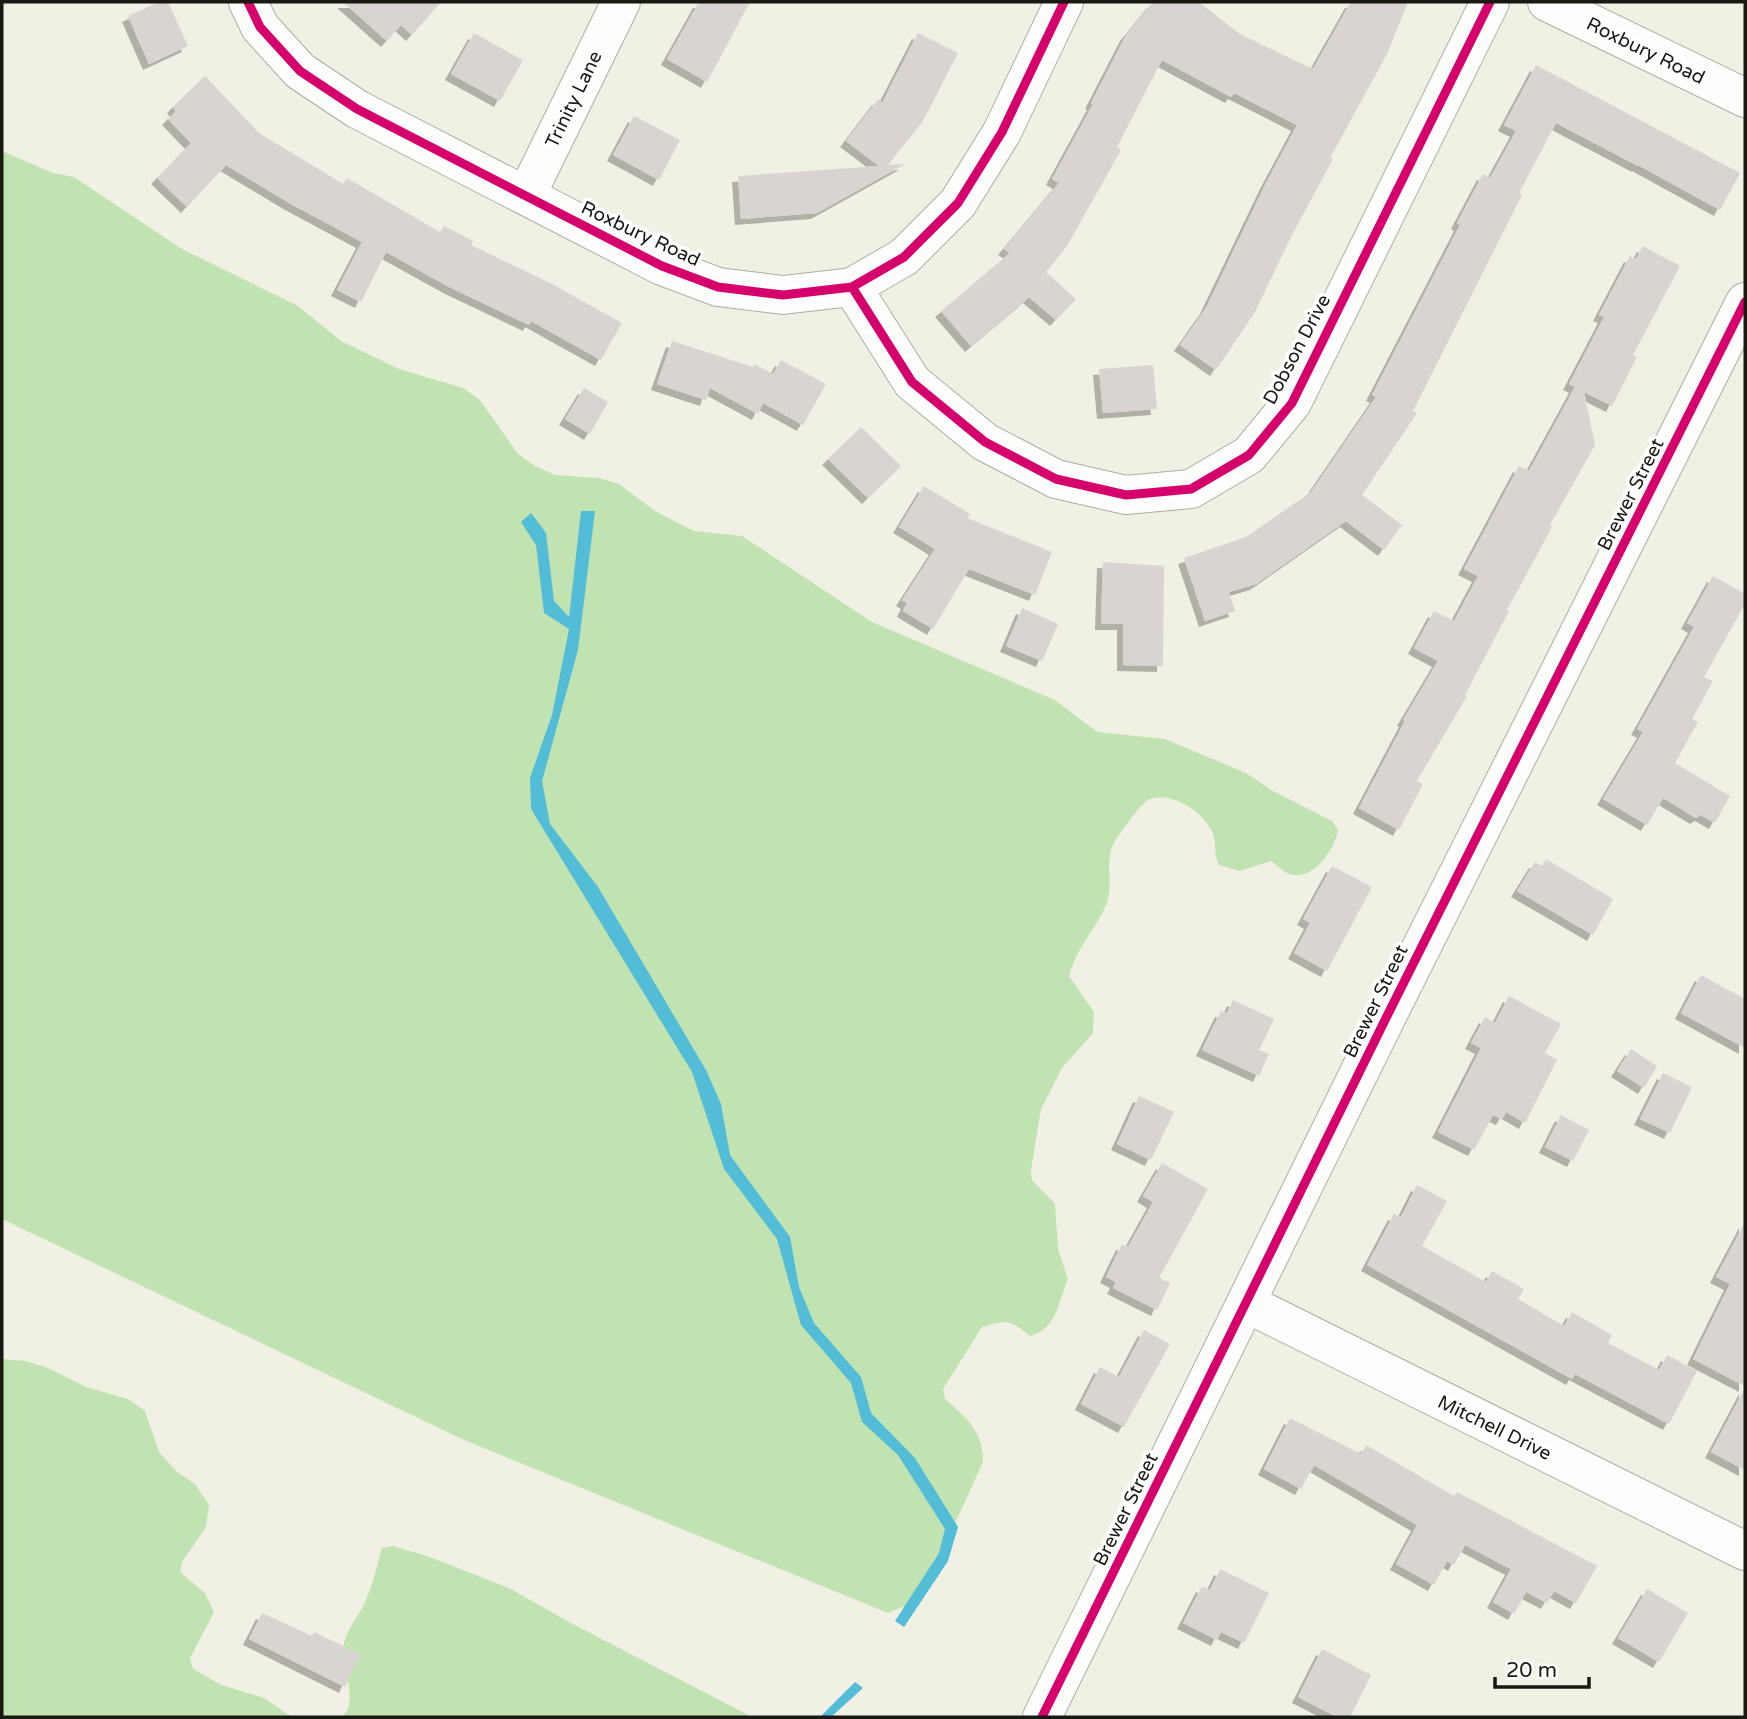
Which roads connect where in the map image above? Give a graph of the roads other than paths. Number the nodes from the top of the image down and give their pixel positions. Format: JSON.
{"nodes":[{"id":1,"x":248,"y":2,"type":"edge"},
{"id":2,"x":621,"y":2,"type":"edge"},
{"id":3,"x":1064,"y":2,"type":"edge"},
{"id":4,"x":1490,"y":2,"type":"edge"},
{"id":5,"x":1547,"y":2,"type":"edge"},
{"id":6,"x":1745,"y":98,"type":"edge"},
{"id":7,"x":526,"y":196,"type":"junction"},
{"id":8,"x":852,"y":287,"type":"junction"},
{"id":9,"x":1745,"y":302,"type":"edge"},
{"id":10,"x":1246,"y":1303,"type":"junction"},
{"id":11,"x":1745,"y":1551,"type":"edge"},
{"id":12,"x":1042,"y":1717,"type":"edge"}],
"edges":[{"from":1,"to":7,"type":"street","name":"Roxbury Road"},
{"from":2,"to":7,"type":"street","name":"Trinity Lane"},
{"from":3,"to":8,"type":"street","name":"Roxbury Road"},
{"from":4,"to":8,"type":"street","name":"Dobson Drive"},
{"from":5,"to":6,"type":"street","name":"Roxbury Road"},
{"from":7,"to":8,"type":"street","name":"Roxbury Road"},
{"from":9,"to":10,"type":"street","name":"Brewer Street"},
{"from":10,"to":11,"type":"street","name":"Mitchell Drive"},
{"from":10,"to":12,"type":"street","name":"Brewer Street"}]}
